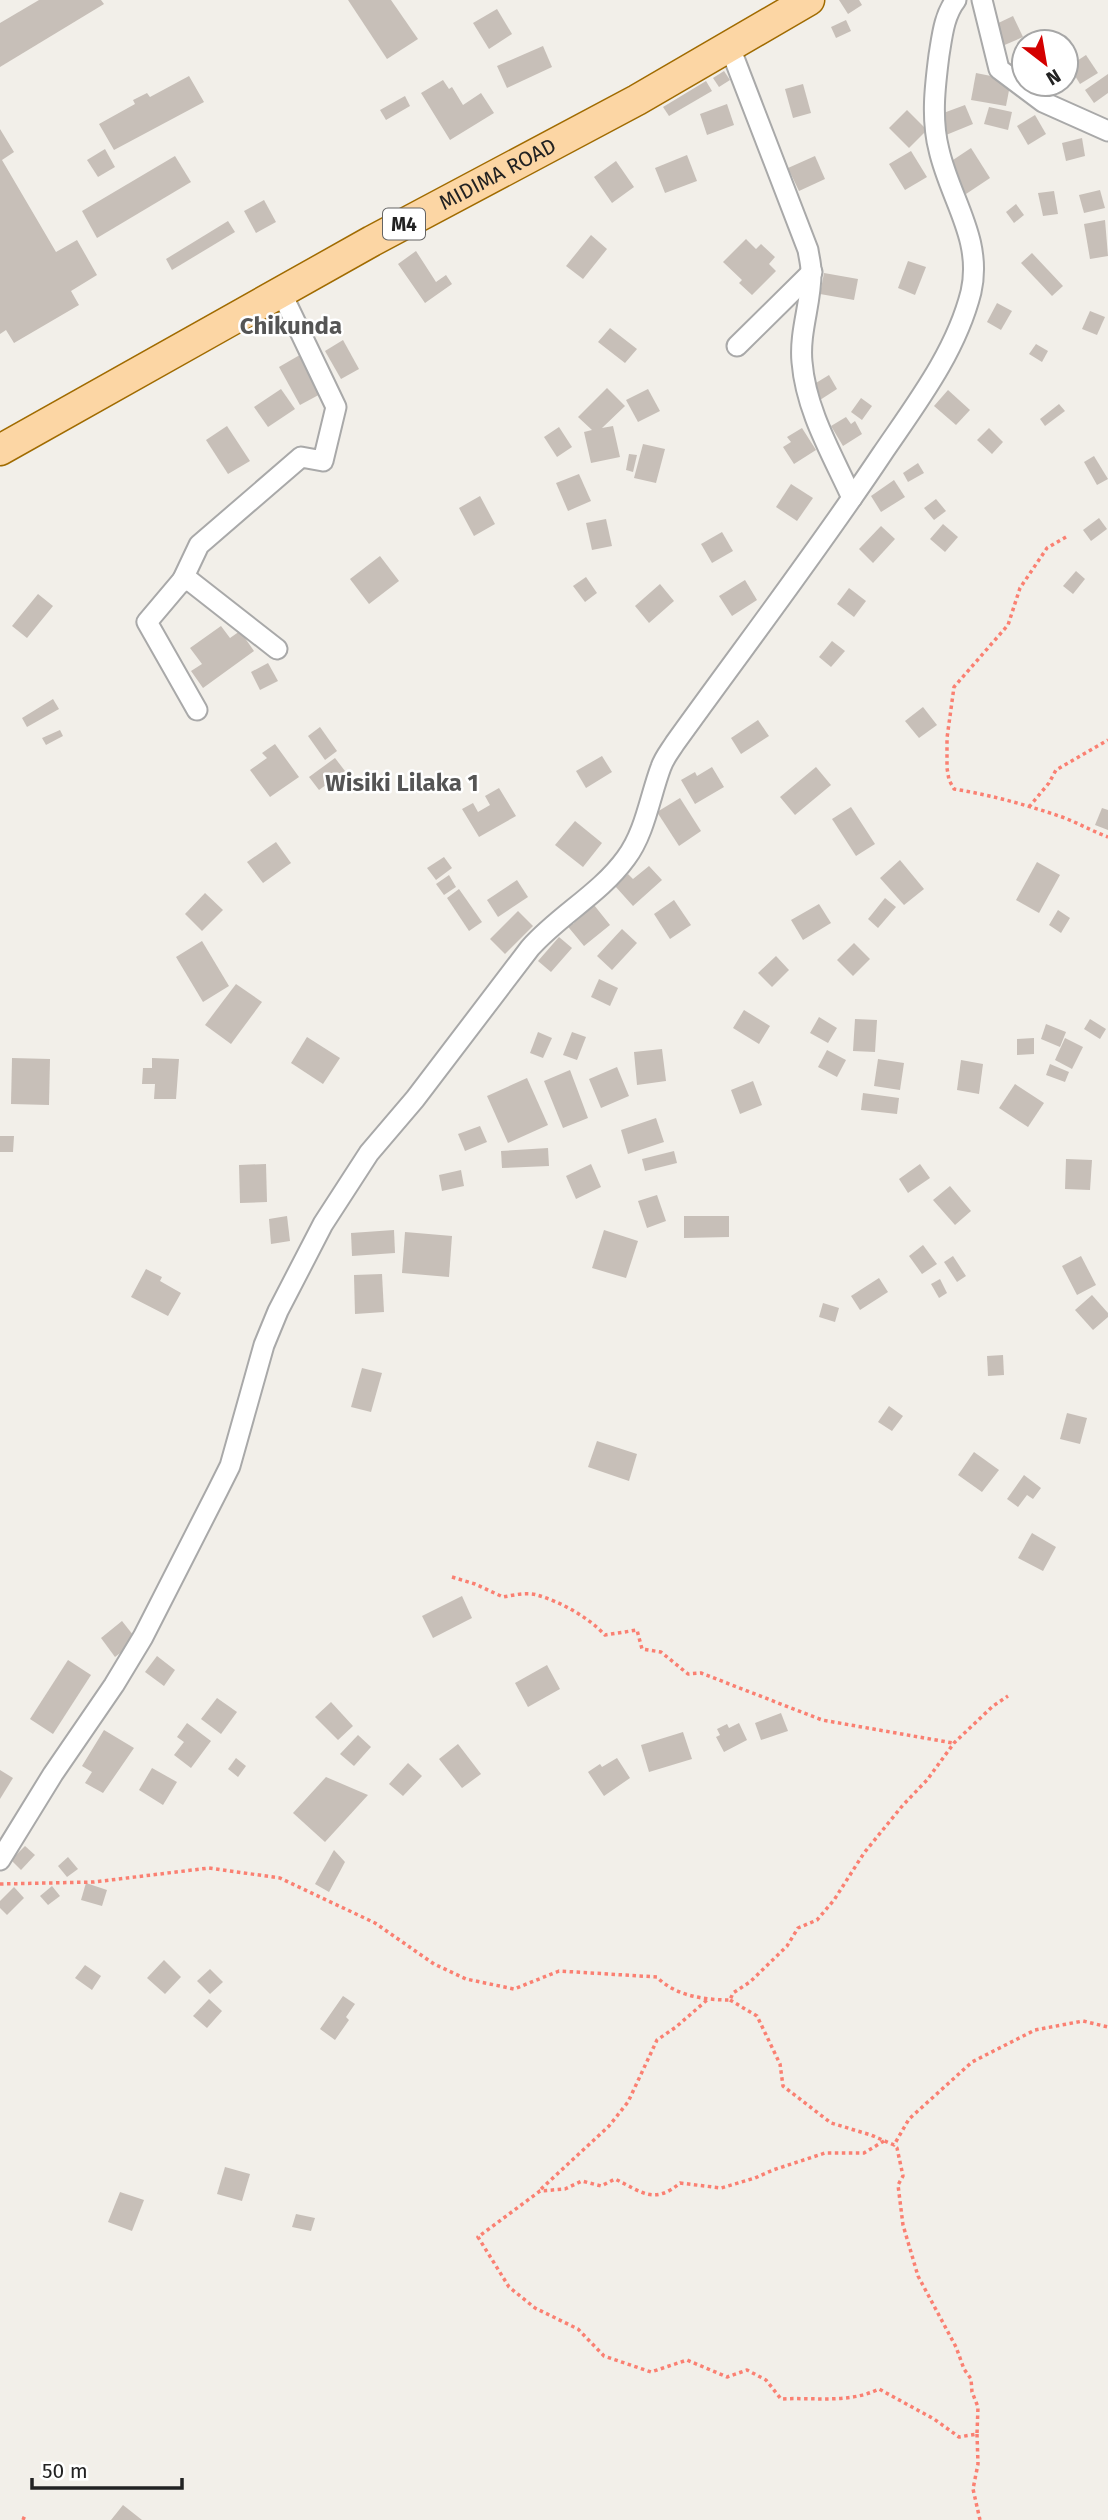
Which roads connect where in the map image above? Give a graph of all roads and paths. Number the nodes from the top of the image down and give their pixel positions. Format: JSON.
{"nodes":[{"id":1,"x":809,"y":0,"type":"edge"},
{"id":2,"x":956,"y":0,"type":"edge"},
{"id":3,"x":982,"y":0,"type":"edge"},
{"id":4,"x":729,"y":45,"type":"junction"},
{"id":5,"x":1108,"y":131,"type":"edge"},
{"id":6,"x":812,"y":272,"type":"junction"},
{"id":7,"x":281,"y":292,"type":"junction"},
{"id":8,"x":737,"y":346,"type":"dead end"},
{"id":9,"x":0,"y":450,"type":"edge"},
{"id":10,"x":852,"y":498,"type":"junction"},
{"id":11,"x":1066,"y":537,"type":"dead end"},
{"id":12,"x":181,"y":583,"type":"junction"},
{"id":13,"x":277,"y":649,"type":"dead end"},
{"id":14,"x":197,"y":710,"type":"dead end"},
{"id":15,"x":1108,"y":740,"type":"edge"},
{"id":16,"x":1029,"y":807,"type":"junction"},
{"id":17,"x":1108,"y":837,"type":"edge"},
{"id":18,"x":452,"y":1577,"type":"dead end"},
{"id":19,"x":1008,"y":1696,"type":"dead end"},
{"id":20,"x":954,"y":1743,"type":"junction"},
{"id":21,"x":0,"y":1860,"type":"edge"},
{"id":22,"x":0,"y":1884,"type":"edge"},
{"id":23,"x":707,"y":2000,"type":"junction"},
{"id":24,"x":730,"y":2000,"type":"junction"},
{"id":25,"x":1108,"y":2027,"type":"edge"},
{"id":26,"x":884,"y":2141,"type":"junction"},
{"id":27,"x":894,"y":2145,"type":"junction"},
{"id":28,"x":540,"y":2191,"type":"junction"},
{"id":29,"x":977,"y":2434,"type":"junction"},
{"id":30,"x":980,"y":2520,"type":"edge"}],
"edges":[{"from":1,"to":4,"type":"main road","name":"MIDIMA ROAD","number":"M4"},
{"from":2,"to":10,"type":"street"},
{"from":3,"to":5,"type":"street"},
{"from":4,"to":6,"type":"street"},
{"from":4,"to":7,"type":"main road","name":"MIDIMA ROAD","number":"M4"},
{"from":6,"to":8,"type":"street"},
{"from":6,"to":10,"type":"street"},
{"from":7,"to":9,"type":"main road","name":"MIDIMA ROAD","number":"M4"},
{"from":7,"to":12,"type":"street"},
{"from":10,"to":21,"type":"street"},
{"from":11,"to":16,"type":"path"},
{"from":12,"to":13,"type":"street"},
{"from":12,"to":14,"type":"street"},
{"from":15,"to":16,"type":"path"},
{"from":16,"to":17,"type":"path"},
{"from":18,"to":20,"type":"path"},
{"from":19,"to":20,"type":"path"},
{"from":20,"to":24,"type":"path"},
{"from":22,"to":23,"type":"path"},
{"from":23,"to":24,"type":"path"},
{"from":23,"to":28,"type":"path"},
{"from":24,"to":26,"type":"path"},
{"from":25,"to":27,"type":"path"},
{"from":26,"to":27,"type":"path"},
{"from":26,"to":28,"type":"path"},
{"from":27,"to":29,"type":"path"},
{"from":28,"to":29,"type":"path"},
{"from":29,"to":30,"type":"path"}]}
